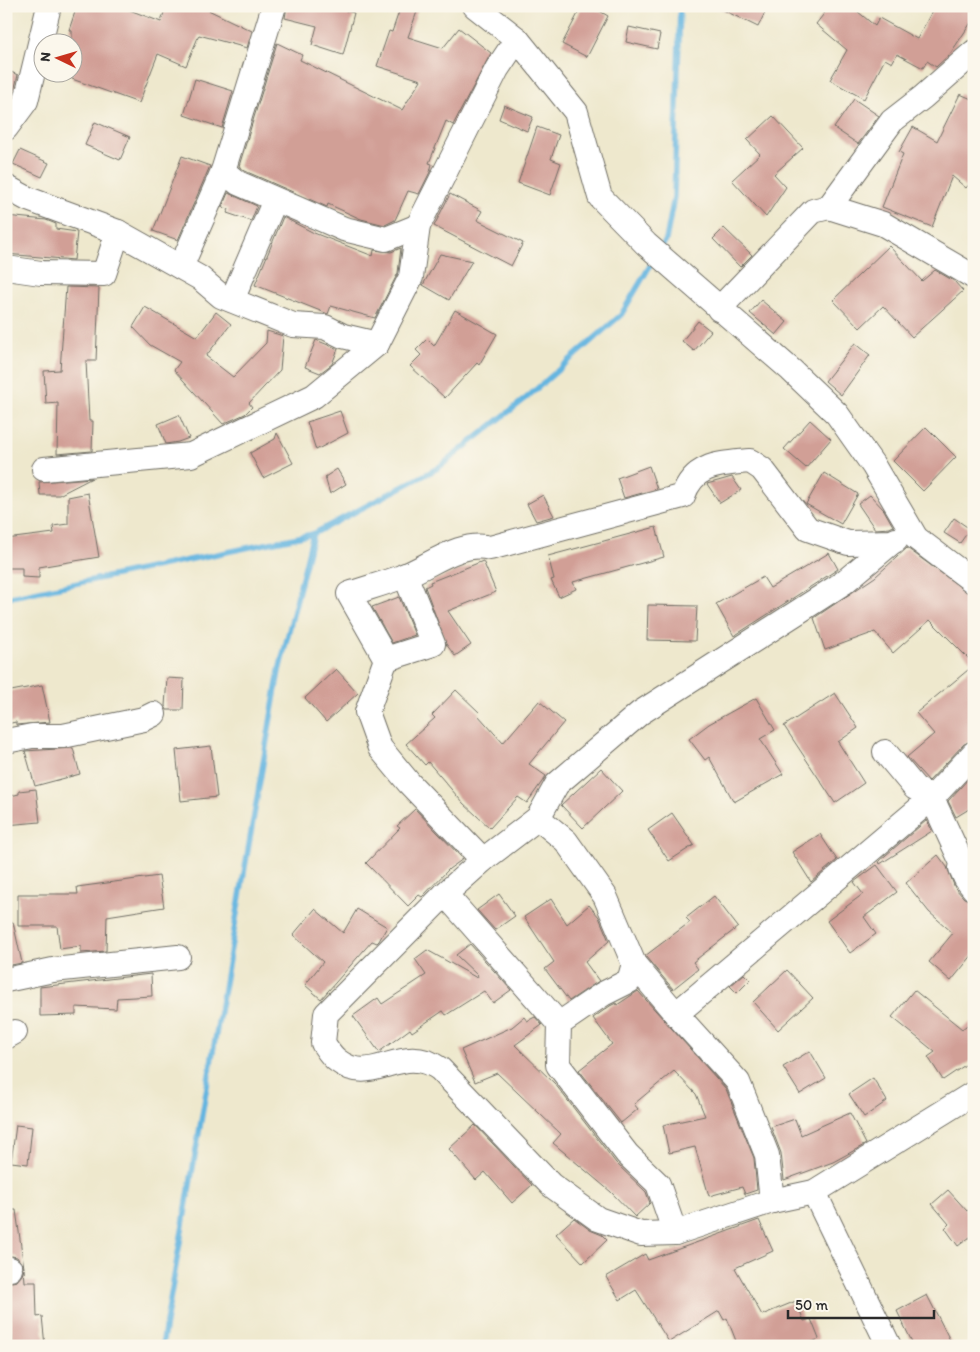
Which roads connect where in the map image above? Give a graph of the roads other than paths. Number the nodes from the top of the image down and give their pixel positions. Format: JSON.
{"nodes":[{"id":1,"x":49,"y":6,"type":"edge"},
{"id":2,"x":274,"y":6,"type":"edge"},
{"id":3,"x":476,"y":6,"type":"edge"},
{"id":4,"x":517,"y":39,"type":"junction"},
{"id":5,"x":974,"y":52,"type":"edge"},
{"id":6,"x":6,"y":128,"type":"edge"},
{"id":7,"x":223,"y":171,"type":"junction"},
{"id":8,"x":6,"y":187,"type":"edge"},
{"id":9,"x":275,"y":200,"type":"junction"},
{"id":10,"x":829,"y":207,"type":"junction"},
{"id":11,"x":418,"y":226,"type":"junction"},
{"id":12,"x":118,"y":232,"type":"junction"},
{"id":13,"x":181,"y":267,"type":"junction"},
{"id":14,"x":6,"y":268,"type":"edge"},
{"id":15,"x":974,"y":278,"type":"edge"},
{"id":16,"x":232,"y":300,"type":"junction"},
{"id":17,"x":719,"y":309,"type":"junction"},
{"id":18,"x":377,"y":344,"type":"junction"},
{"id":19,"x":44,"y":469,"type":"dead end"},
{"id":20,"x":912,"y":529,"type":"junction"},
{"id":21,"x":892,"y":542,"type":"junction"},
{"id":22,"x":405,"y":575,"type":"junction"},
{"id":23,"x":974,"y":582,"type":"edge"},
{"id":24,"x":386,"y":659,"type":"junction"},
{"id":25,"x":154,"y":714,"type":"dead end"},
{"id":26,"x":6,"y":741,"type":"edge"},
{"id":27,"x":885,"y":752,"type":"dead end"},
{"id":28,"x":974,"y":753,"type":"edge"},
{"id":29,"x":932,"y":798,"type":"junction"},
{"id":30,"x":538,"y":818,"type":"junction"},
{"id":31,"x":483,"y":860,"type":"junction"},
{"id":32,"x":974,"y":889,"type":"edge"},
{"id":33,"x":445,"y":894,"type":"junction"},
{"id":34,"x":178,"y":957,"type":"dead end"},
{"id":35,"x":634,"y":964,"type":"junction"},
{"id":36,"x":6,"y":980,"type":"edge"},
{"id":37,"x":676,"y":1014,"type":"junction"},
{"id":38,"x":559,"y":1024,"type":"junction"},
{"id":39,"x":974,"y":1093,"type":"edge"},
{"id":40,"x":814,"y":1192,"type":"junction"},
{"id":41,"x":772,"y":1201,"type":"junction"},
{"id":42,"x":674,"y":1233,"type":"junction"},
{"id":43,"x":889,"y":1346,"type":"edge"}],
"edges":[{"from":1,"to":6,"type":"street"},
{"from":2,"to":7,"type":"street"},
{"from":3,"to":4,"type":"street"},
{"from":4,"to":11,"type":"street"},
{"from":4,"to":17,"type":"street"},
{"from":5,"to":10,"type":"street"},
{"from":7,"to":9,"type":"street"},
{"from":7,"to":13,"type":"street"},
{"from":8,"to":12,"type":"street"},
{"from":9,"to":11,"type":"street"},
{"from":9,"to":16,"type":"street"},
{"from":10,"to":15,"type":"street"},
{"from":10,"to":17,"type":"street"},
{"from":11,"to":18,"type":"street"},
{"from":12,"to":13,"type":"street"},
{"from":12,"to":14,"type":"street"},
{"from":13,"to":16,"type":"street"},
{"from":16,"to":18,"type":"street"},
{"from":17,"to":20,"type":"street"},
{"from":18,"to":19,"type":"street"},
{"from":20,"to":21,"type":"street"},
{"from":20,"to":23,"type":"street"},
{"from":21,"to":22,"type":"street"},
{"from":21,"to":30,"type":"street"},
{"from":22,"to":24,"type":"street"},
{"from":22,"to":24,"type":"street"},
{"from":24,"to":31,"type":"street"},
{"from":25,"to":26,"type":"street"},
{"from":27,"to":29,"type":"street"},
{"from":28,"to":29,"type":"street"},
{"from":29,"to":32,"type":"street"},
{"from":29,"to":37,"type":"street"},
{"from":30,"to":31,"type":"street"},
{"from":30,"to":35,"type":"street"},
{"from":31,"to":33,"type":"street"},
{"from":33,"to":38,"type":"street"},
{"from":33,"to":42,"type":"street"},
{"from":34,"to":36,"type":"street"},
{"from":35,"to":37,"type":"street"},
{"from":35,"to":38,"type":"street"},
{"from":37,"to":41,"type":"street"},
{"from":38,"to":42,"type":"street"},
{"from":39,"to":40,"type":"street"},
{"from":40,"to":41,"type":"street"},
{"from":40,"to":43,"type":"street"},
{"from":41,"to":42,"type":"street"}]}
